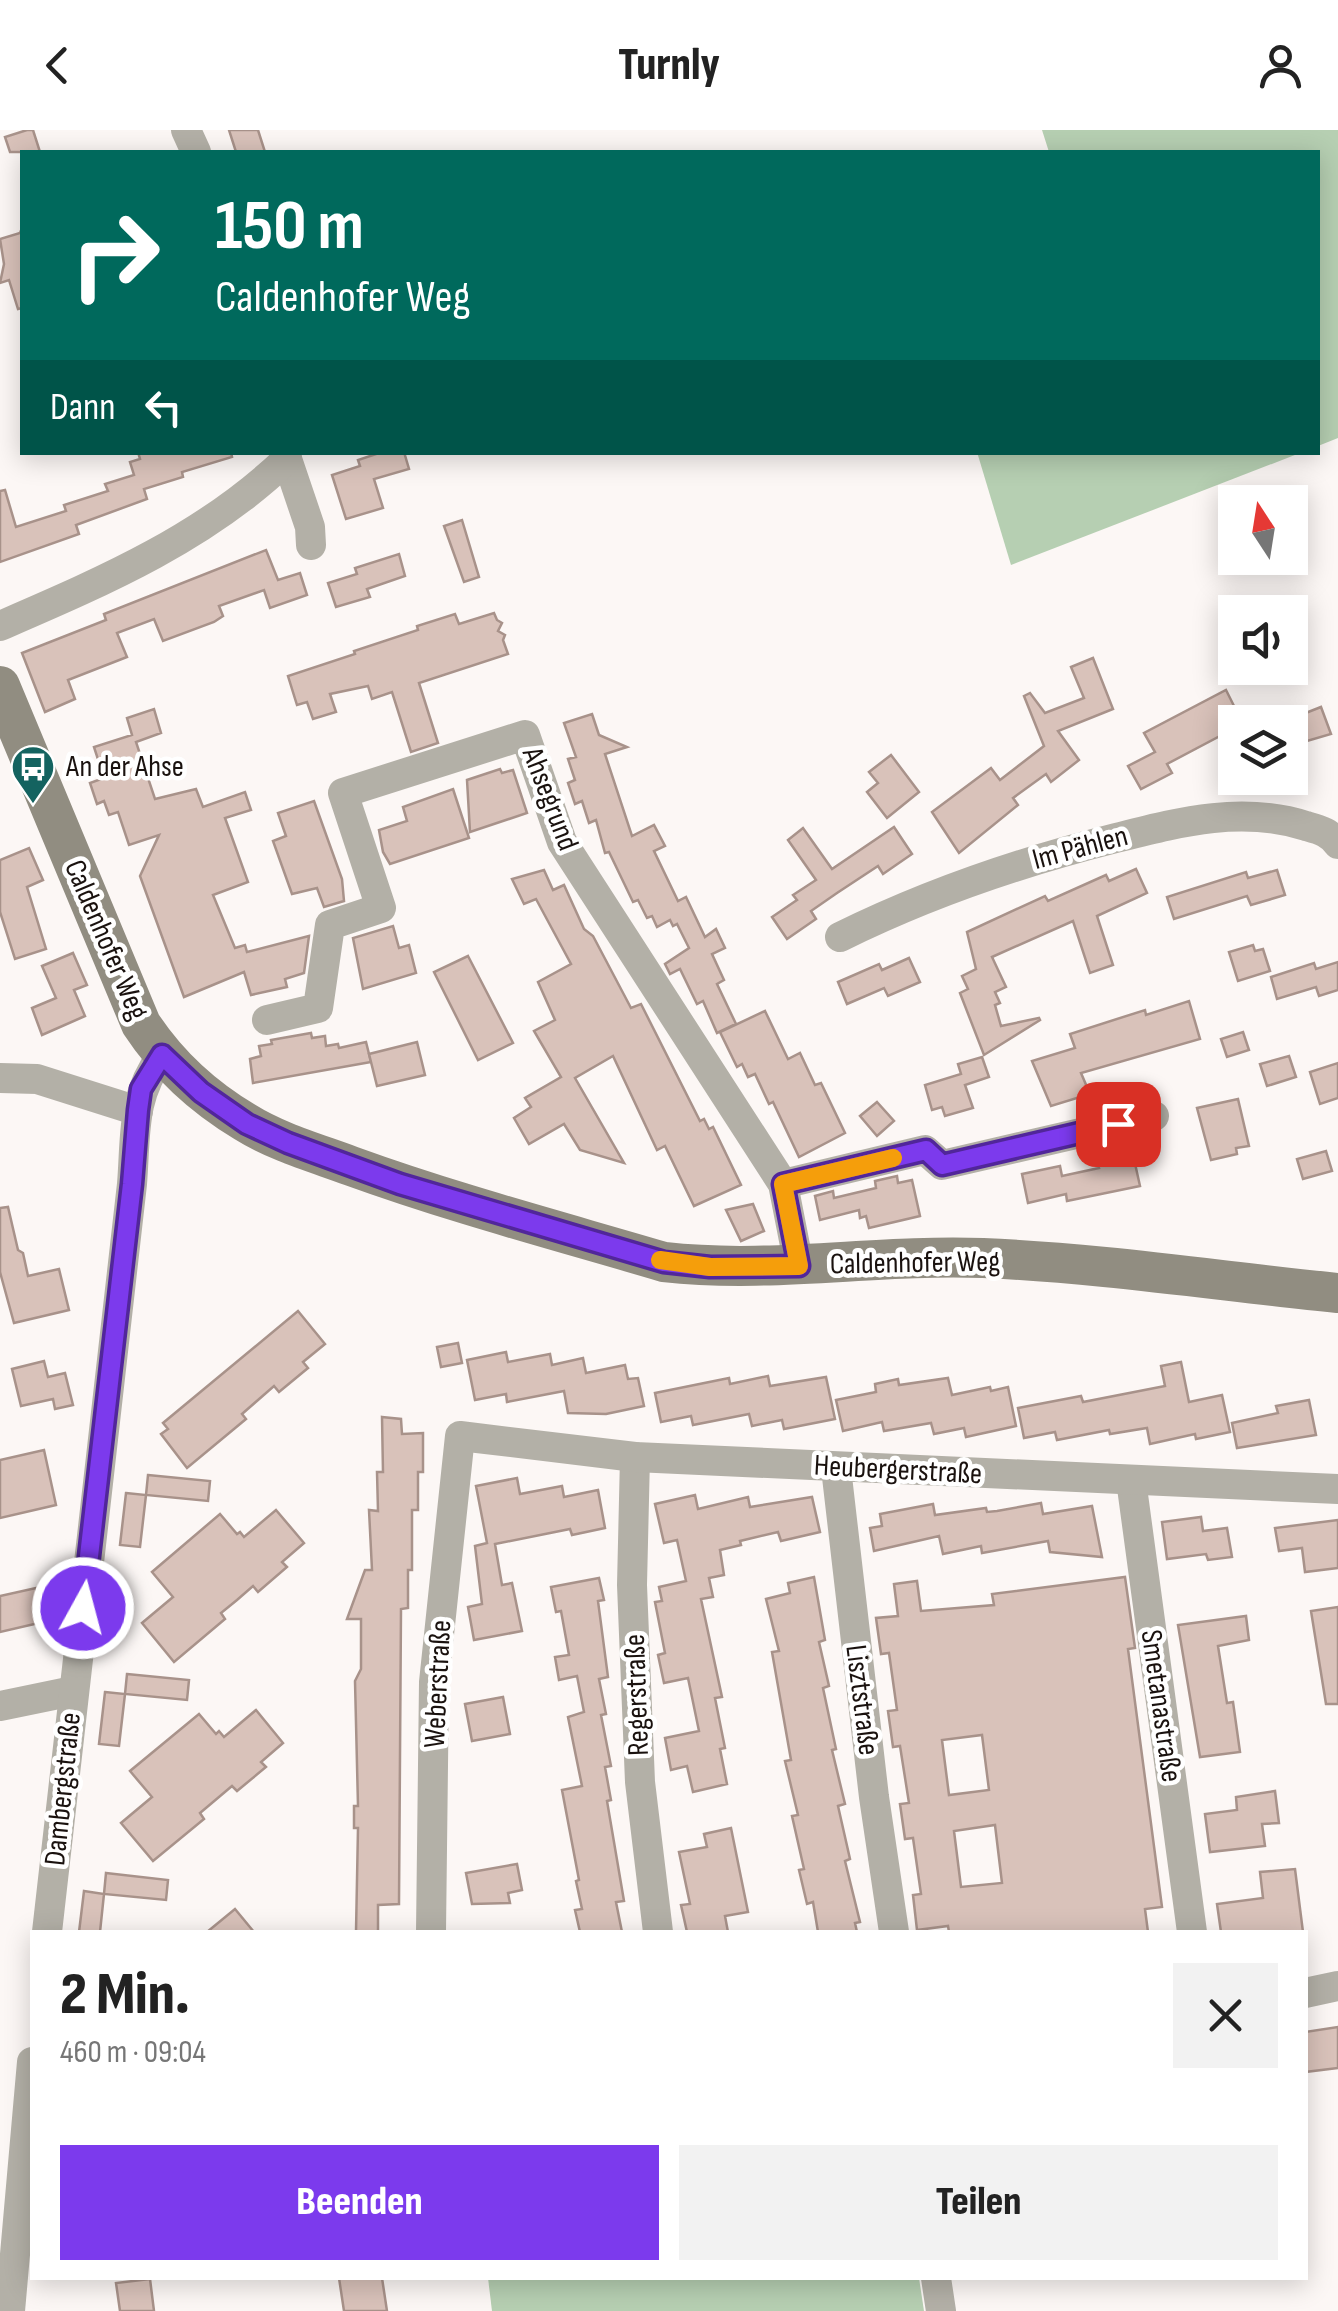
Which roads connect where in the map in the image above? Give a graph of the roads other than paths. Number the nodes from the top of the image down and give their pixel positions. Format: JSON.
{"nodes":[{"id":1,"x":287,"y":456,"type":"edge"},
{"id":2,"x":311,"y":545,"type":"dead end"},
{"id":3,"x":0,"y":626,"type":"edge"},
{"id":4,"x":0,"y":686,"type":"edge"},
{"id":5,"x":1335,"y":834,"type":"edge"},
{"id":6,"x":840,"y":937,"type":"dead end"},
{"id":7,"x":267,"y":1020,"type":"dead end"},
{"id":8,"x":162,"y":1055,"type":"junction"},
{"id":9,"x":0,"y":1078,"type":"edge"},
{"id":10,"x":138,"y":1110,"type":"junction"},
{"id":11,"x":1154,"y":1116,"type":"dead end"},
{"id":12,"x":783,"y":1184,"type":"junction"},
{"id":13,"x":799,"y":1266,"type":"junction"},
{"id":14,"x":1338,"y":1293,"type":"edge"},
{"id":15,"x":460,"y":1436,"type":"joint"},
{"id":16,"x":634,"y":1457,"type":"junction"},
{"id":17,"x":836,"y":1468,"type":"junction"},
{"id":18,"x":1131,"y":1480,"type":"junction"},
{"id":19,"x":1338,"y":1490,"type":"edge"},
{"id":20,"x":73,"y":1691,"type":"junction"},
{"id":21,"x":0,"y":1706,"type":"edge"},
{"id":22,"x":48,"y":1930,"type":"edge"},
{"id":23,"x":431,"y":1930,"type":"edge"},
{"id":24,"x":658,"y":1930,"type":"edge"},
{"id":25,"x":894,"y":1930,"type":"edge"},
{"id":26,"x":1192,"y":1930,"type":"edge"},
{"id":27,"x":1338,"y":1986,"type":"edge"},
{"id":28,"x":1308,"y":1992,"type":"edge"},
{"id":29,"x":30,"y":2110,"type":"edge"},
{"id":30,"x":26,"y":2205,"type":"edge"},
{"id":31,"x":936,"y":2280,"type":"edge"},
{"id":32,"x":10,"y":2311,"type":"edge"},
{"id":33,"x":942,"y":2311,"type":"edge"}],
"edges":[{"from":1,"to":2,"type":"street"},
{"from":1,"to":3,"type":"street"},
{"from":4,"to":8,"type":"main road","name":"Caldenhofer Weg"},
{"from":5,"to":6,"type":"street","name":"Im Pählen"},
{"from":7,"to":12,"type":"street","name":"Ahsegrund"},
{"from":8,"to":10,"type":"street","name":"Dambergstraße"},
{"from":8,"to":13,"type":"main road","name":"Caldenhofer Weg"},
{"from":9,"to":10,"type":"street"},
{"from":10,"to":20,"type":"street","name":"Dambergstraße"},
{"from":11,"to":12,"type":"street"},
{"from":12,"to":13,"type":"street","name":"Ahsegrund"},
{"from":13,"to":14,"type":"main road","name":"Caldenhofer Weg"},
{"from":15,"to":16,"type":"street","name":"Heubergerstraße"},
{"from":15,"to":23,"type":"street","name":"Weberstraße"},
{"from":16,"to":17,"type":"street","name":"Heubergerstraße"},
{"from":16,"to":24,"type":"street","name":"Regerstraße"},
{"from":17,"to":18,"type":"street","name":"Heubergerstraße"},
{"from":17,"to":25,"type":"street","name":"Lisztstraße"},
{"from":18,"to":19,"type":"street","name":"Heubergerstraße"},
{"from":18,"to":26,"type":"street","name":"Smetanastraße"},
{"from":20,"to":21,"type":"street"},
{"from":20,"to":22,"type":"street","name":"Dambergstraße"},
{"from":27,"to":28,"type":"street"},
{"from":29,"to":30,"type":"street"},
{"from":30,"to":32,"type":"street"},
{"from":31,"to":33,"type":"street"}]}
